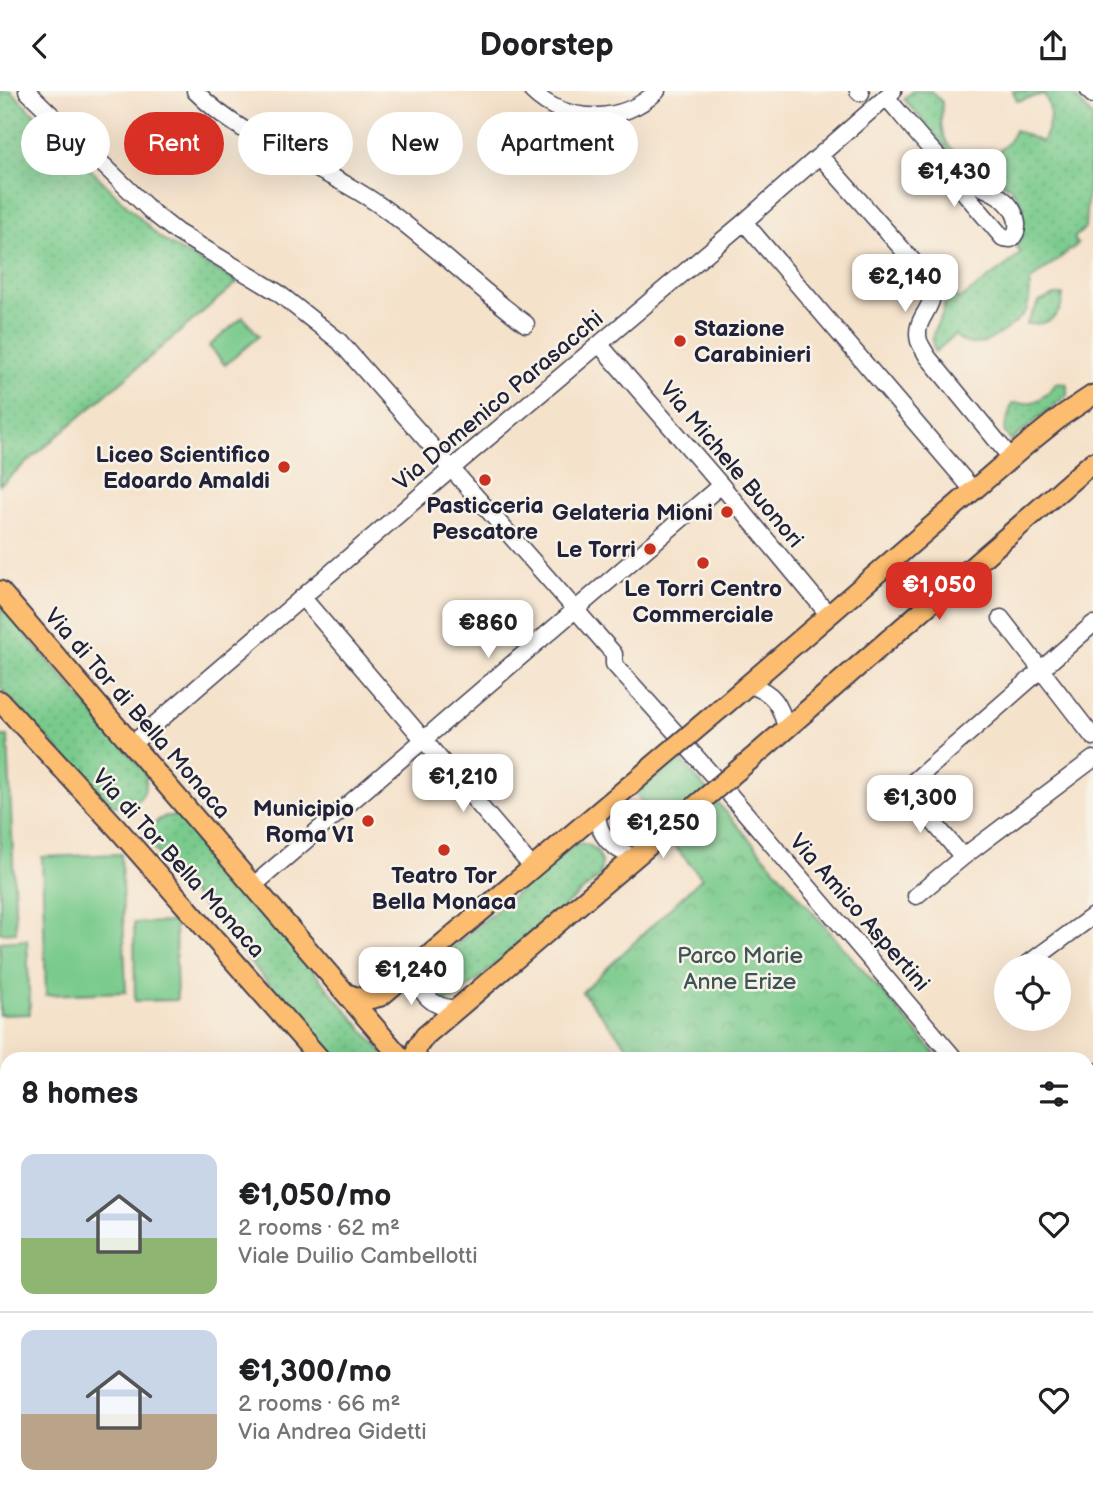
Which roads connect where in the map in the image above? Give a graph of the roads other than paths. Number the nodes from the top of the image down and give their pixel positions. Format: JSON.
{"nodes":[{"id":1,"x":27,"y":91,"type":"edge"},
{"id":2,"x":195,"y":91,"type":"edge"},
{"id":3,"x":532,"y":91,"type":"edge"},
{"id":4,"x":657,"y":91,"type":"edge"},
{"id":5,"x":1089,"y":91,"type":"edge"},
{"id":6,"x":890,"y":94,"type":"edge"},
{"id":7,"x":1093,"y":95,"type":"edge"},
{"id":8,"x":820,"y":156,"type":"junction"},
{"id":9,"x":941,"y":159,"type":"junction"},
{"id":10,"x":744,"y":222,"type":"junction"},
{"id":11,"x":526,"y":324,"type":"dead end"},
{"id":12,"x":600,"y":345,"type":"junction"},
{"id":13,"x":1093,"y":384,"type":"edge"},
{"id":14,"x":1093,"y":395,"type":"edge"},
{"id":15,"x":1063,"y":415,"type":"junction"},
{"id":16,"x":1011,"y":458,"type":"junction"},
{"id":17,"x":1093,"y":462,"type":"edge"},
{"id":18,"x":450,"y":469,"type":"junction"},
{"id":19,"x":1093,"y":479,"type":"edge"},
{"id":20,"x":721,"y":485,"type":"junction"},
{"id":21,"x":973,"y":490,"type":"junction"},
{"id":22,"x":1048,"y":503,"type":"junction"},
{"id":23,"x":0,"y":591,"type":"edge"},
{"id":24,"x":302,"y":597,"type":"junction"},
{"id":25,"x":575,"y":609,"type":"junction"},
{"id":26,"x":828,"y":614,"type":"junction"},
{"id":27,"x":1001,"y":618,"type":"dead end"},
{"id":28,"x":1093,"y":624,"type":"edge"},
{"id":29,"x":1040,"y":670,"type":"junction"},
{"id":30,"x":748,"y":685,"type":"junction"},
{"id":31,"x":0,"y":701,"type":"edge"},
{"id":32,"x":786,"y":729,"type":"junction"},
{"id":33,"x":675,"y":732,"type":"dead end"},
{"id":34,"x":1093,"y":737,"type":"edge"},
{"id":35,"x":424,"y":739,"type":"junction"},
{"id":36,"x":132,"y":744,"type":"junction"},
{"id":37,"x":690,"y":749,"type":"dead end"},
{"id":38,"x":1093,"y":759,"type":"edge"},
{"id":39,"x":715,"y":778,"type":"dead end"},
{"id":40,"x":730,"y":795,"type":"dead end"},
{"id":41,"x":597,"y":813,"type":"junction"},
{"id":42,"x":634,"y":857,"type":"junction"},
{"id":43,"x":963,"y":857,"type":"junction"},
{"id":44,"x":533,"y":867,"type":"junction"},
{"id":45,"x":254,"y":885,"type":"junction"},
{"id":46,"x":916,"y":897,"type":"dead end"},
{"id":47,"x":1093,"y":916,"type":"edge"},
{"id":48,"x":1041,"y":954,"type":"edge"},
{"id":49,"x":420,"y":964,"type":"junction"},
{"id":50,"x":347,"y":994,"type":"junction"},
{"id":51,"x":458,"y":1009,"type":"junction"},
{"id":52,"x":314,"y":1052,"type":"edge"},
{"id":53,"x":396,"y":1052,"type":"edge"},
{"id":54,"x":416,"y":1052,"type":"edge"},
{"id":55,"x":949,"y":1052,"type":"edge"}],
"edges":[{"from":1,"to":18,"type":"street"},
{"from":2,"to":11,"type":"street"},
{"from":3,"to":4,"type":"street"},
{"from":5,"to":7,"type":"street"},
{"from":6,"to":8,"type":"street","name":"Via Domenico Parasacchi"},
{"from":6,"to":9,"type":"street"},
{"from":8,"to":10,"type":"street","name":"Via Domenico Parasacchi"},
{"from":8,"to":16,"type":"street"},
{"from":9,"to":9,"type":"street"},
{"from":10,"to":12,"type":"street","name":"Via Domenico Parasacchi"},
{"from":10,"to":21,"type":"street"},
{"from":12,"to":18,"type":"street","name":"Via Domenico Parasacchi"},
{"from":12,"to":20,"type":"street","name":"Via Michele Buonori"},
{"from":13,"to":15,"type":"main road"},
{"from":14,"to":15,"type":"main road"},
{"from":15,"to":16,"type":"main road"},
{"from":16,"to":21,"type":"main road"},
{"from":17,"to":22,"type":"main road"},
{"from":18,"to":24,"type":"street","name":"Via Domenico Parasacchi"},
{"from":18,"to":25,"type":"street"},
{"from":19,"to":22,"type":"main road"},
{"from":20,"to":25,"type":"street"},
{"from":20,"to":26,"type":"street","name":"Via Michele Buonori"},
{"from":21,"to":26,"type":"main road"},
{"from":22,"to":32,"type":"main road"},
{"from":23,"to":36,"type":"main road","name":"Via di Tor di Bella Monaca"},
{"from":24,"to":35,"type":"street"},
{"from":24,"to":36,"type":"street","name":"Via Domenico Parasacchi"},
{"from":25,"to":33,"type":"street"},
{"from":25,"to":35,"type":"street"},
{"from":26,"to":30,"type":"main road"},
{"from":27,"to":29,"type":"street"},
{"from":28,"to":29,"type":"street"},
{"from":29,"to":34,"type":"street"},
{"from":29,"to":43,"type":"street"},
{"from":30,"to":32,"type":"street"},
{"from":30,"to":41,"type":"main road","bridge":true},
{"from":31,"to":52,"type":"main road","name":"Via di Tor Bella Monaca"},
{"from":32,"to":42,"type":"main road","bridge":true},
{"from":35,"to":44,"type":"street"},
{"from":35,"to":45,"type":"street"},
{"from":36,"to":45,"type":"main road","name":"Via di Tor di Bella Monaca"},
{"from":37,"to":39,"type":"street"},
{"from":38,"to":43,"type":"street"},
{"from":40,"to":55,"type":"street","name":"Via Amico Aspertini"},
{"from":41,"to":42,"type":"street"},
{"from":41,"to":44,"type":"main road"},
{"from":42,"to":51,"type":"main road"},
{"from":43,"to":46,"type":"street"},
{"from":44,"to":49,"type":"main road"},
{"from":45,"to":50,"type":"main road","name":"Via di Tor di Bella Monaca"},
{"from":47,"to":48,"type":"street"},
{"from":49,"to":50,"type":"main road"},
{"from":49,"to":51,"type":"street"},
{"from":50,"to":53,"type":"main road","name":"Via di Tor di Bella Monaca"},
{"from":51,"to":54,"type":"main road"}]}
